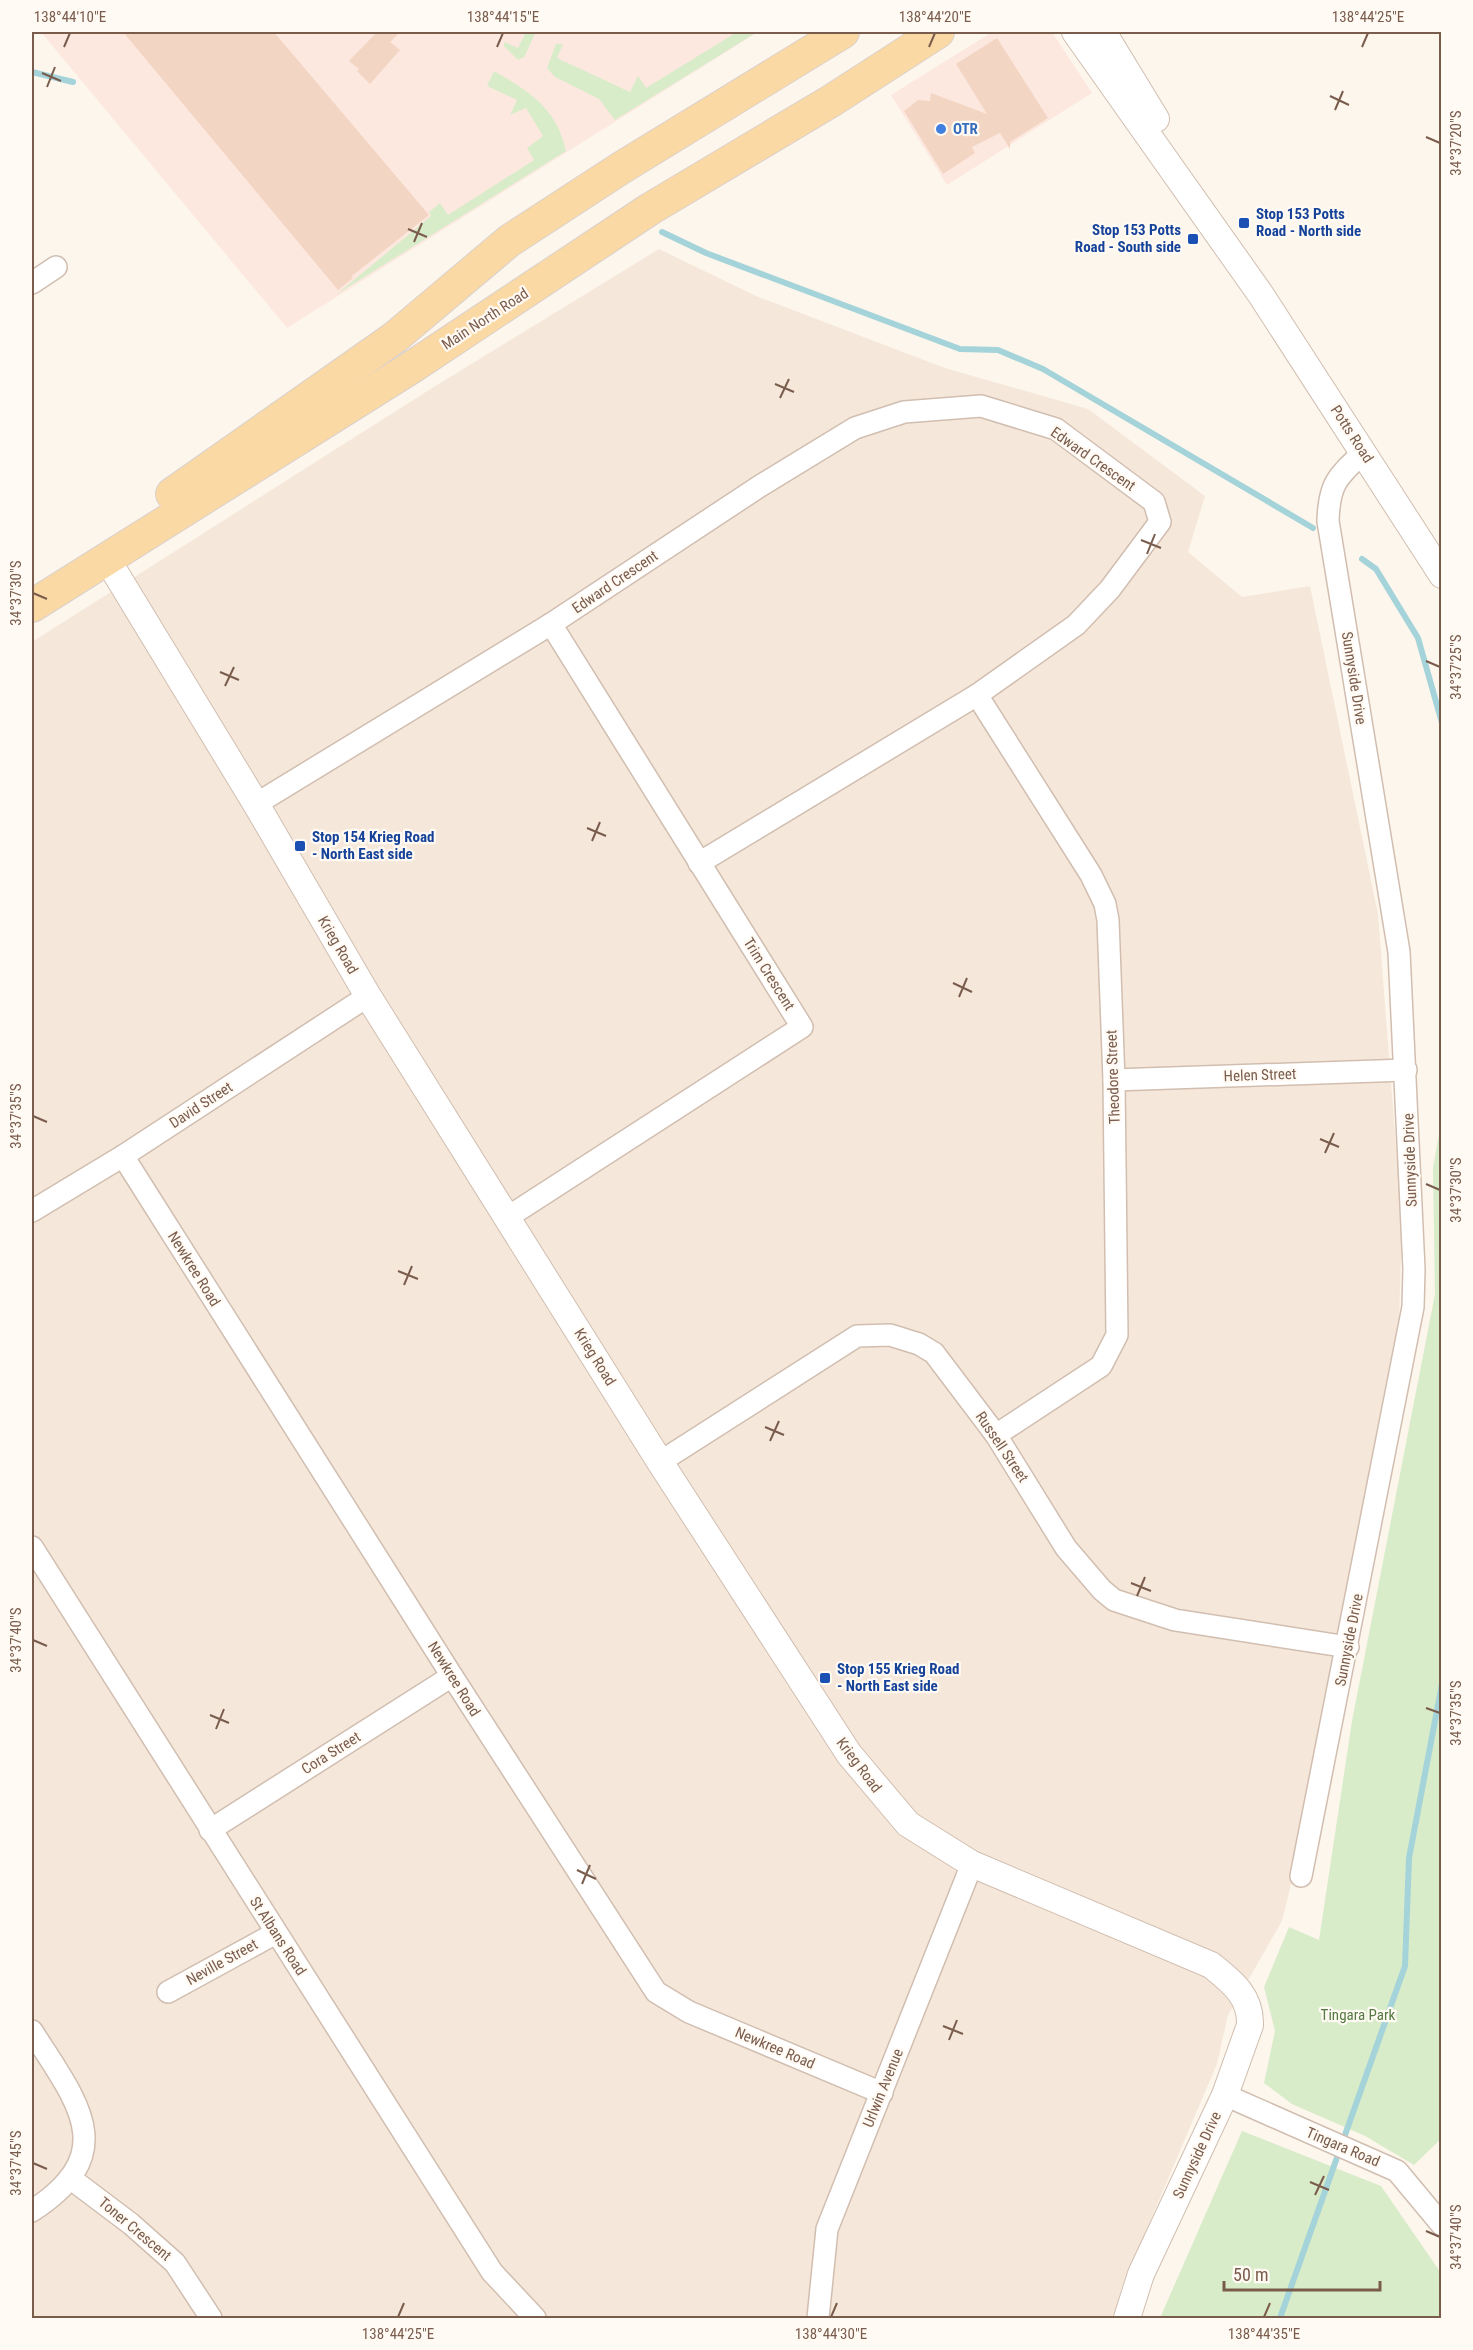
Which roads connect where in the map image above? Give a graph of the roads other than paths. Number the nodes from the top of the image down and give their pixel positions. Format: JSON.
{"nodes":[{"id":1,"x":843,"y":32,"type":"edge"},
{"id":2,"x":938,"y":32,"type":"edge"},
{"id":3,"x":1075,"y":32,"type":"edge"},
{"id":4,"x":1103,"y":32,"type":"edge"},
{"id":5,"x":56,"y":267,"type":"dead end"},
{"id":6,"x":32,"y":283,"type":"edge"},
{"id":7,"x":1261,"y":295,"type":"junction"},
{"id":8,"x":1364,"y":452,"type":"junction"},
{"id":9,"x":123,"y":524,"type":"junction"},
{"id":10,"x":107,"y":559,"type":"junction"},
{"id":11,"x":61,"y":563,"type":"junction"},
{"id":12,"x":1442,"y":575,"type":"edge"},
{"id":13,"x":32,"y":581,"type":"edge"},
{"id":14,"x":32,"y":606,"type":"edge"},
{"id":15,"x":551,"y":624,"type":"junction"},
{"id":16,"x":977,"y":695,"type":"junction"},
{"id":17,"x":256,"y":804,"type":"junction"},
{"id":18,"x":699,"y":862,"type":"junction"},
{"id":19,"x":368,"y":996,"type":"junction"},
{"id":20,"x":1406,"y":1070,"type":"junction"},
{"id":21,"x":1114,"y":1080,"type":"junction"},
{"id":22,"x":123,"y":1156,"type":"junction"},
{"id":23,"x":32,"y":1211,"type":"edge"},
{"id":24,"x":508,"y":1217,"type":"junction"},
{"id":25,"x":996,"y":1435,"type":"junction"},
{"id":26,"x":660,"y":1462,"type":"junction"},
{"id":27,"x":32,"y":1550,"type":"edge"},
{"id":28,"x":1348,"y":1647,"type":"junction"},
{"id":29,"x":452,"y":1676,"type":"junction"},
{"id":30,"x":210,"y":1830,"type":"junction"},
{"id":31,"x":972,"y":1864,"type":"junction"},
{"id":32,"x":1302,"y":1876,"type":"dead end"},
{"id":33,"x":276,"y":1933,"type":"junction"},
{"id":34,"x":1240,"y":1989,"type":"joint"},
{"id":35,"x":168,"y":1992,"type":"dead end"},
{"id":36,"x":32,"y":2031,"type":"edge"},
{"id":37,"x":882,"y":2093,"type":"junction"},
{"id":38,"x":1225,"y":2096,"type":"junction"},
{"id":39,"x":70,"y":2178,"type":"junction"},
{"id":40,"x":32,"y":2211,"type":"edge"},
{"id":41,"x":1442,"y":2225,"type":"edge"},
{"id":42,"x":211,"y":2319,"type":"edge"},
{"id":43,"x":535,"y":2319,"type":"edge"},
{"id":44,"x":818,"y":2319,"type":"edge"},
{"id":45,"x":1127,"y":2319,"type":"edge"}],
"edges":[{"from":1,"to":9,"type":"main road"},
{"from":2,"to":10,"type":"main road","name":"Main North Road"},
{"from":3,"to":7,"type":"street","name":"Potts Road"},
{"from":4,"to":7,"type":"street","name":"Potts Road"},
{"from":5,"to":6,"type":"street"},
{"from":7,"to":8,"type":"street","name":"Potts Road"},
{"from":8,"to":12,"type":"street","name":"Potts Road"},
{"from":8,"to":20,"type":"street","name":"Sunnyside Drive"},
{"from":9,"to":10,"type":"main road"},
{"from":9,"to":11,"type":"main road"},
{"from":10,"to":11,"type":"main road"},
{"from":10,"to":14,"type":"main road","name":"Main North Road"},
{"from":10,"to":17,"type":"street","name":"Krieg Road"},
{"from":11,"to":13,"type":"main road"},
{"from":15,"to":16,"type":"street","name":"Edward Crescent"},
{"from":15,"to":17,"type":"street","name":"Edward Crescent"},
{"from":15,"to":18,"type":"street","name":"Trim Crescent"},
{"from":16,"to":18,"type":"street","name":"Edward Crescent"},
{"from":16,"to":21,"type":"street","name":"Theodore Street"},
{"from":17,"to":19,"type":"street","name":"Krieg Road"},
{"from":18,"to":24,"type":"street","name":"Trim Crescent"},
{"from":19,"to":22,"type":"street","name":"David Street"},
{"from":19,"to":24,"type":"street","name":"Krieg Road"},
{"from":20,"to":21,"type":"street","name":"Helen Street"},
{"from":20,"to":28,"type":"street","name":"Sunnyside Drive"},
{"from":21,"to":25,"type":"street","name":"Theodore Street"},
{"from":22,"to":23,"type":"street","name":"David Street"},
{"from":22,"to":29,"type":"street","name":"Newkree Road"},
{"from":24,"to":26,"type":"street","name":"Krieg Road"},
{"from":25,"to":26,"type":"street","name":"Russell Street"},
{"from":25,"to":28,"type":"street","name":"Russell Street"},
{"from":26,"to":31,"type":"street","name":"Krieg Road"},
{"from":27,"to":30,"type":"street","name":"St Albans Road"},
{"from":28,"to":32,"type":"street","name":"Sunnyside Drive"},
{"from":29,"to":30,"type":"street","name":"Cora Street"},
{"from":29,"to":37,"type":"street","name":"Newkree Road"},
{"from":30,"to":33,"type":"street","name":"St Albans Road"},
{"from":31,"to":34,"type":"street","name":"Krieg Road"},
{"from":31,"to":37,"type":"street","name":"Urlwin Avenue"},
{"from":33,"to":35,"type":"street","name":"Neville Street"},
{"from":33,"to":43,"type":"street","name":"St Albans Road"},
{"from":34,"to":38,"type":"street","name":"Sunnyside Drive"},
{"from":36,"to":39,"type":"street"},
{"from":37,"to":44,"type":"street","name":"Urlwin Avenue"},
{"from":38,"to":41,"type":"street","name":"Tingara Road"},
{"from":38,"to":45,"type":"street","name":"Sunnyside Drive"},
{"from":39,"to":40,"type":"street"},
{"from":39,"to":42,"type":"street","name":"Toner Crescent"}]}
